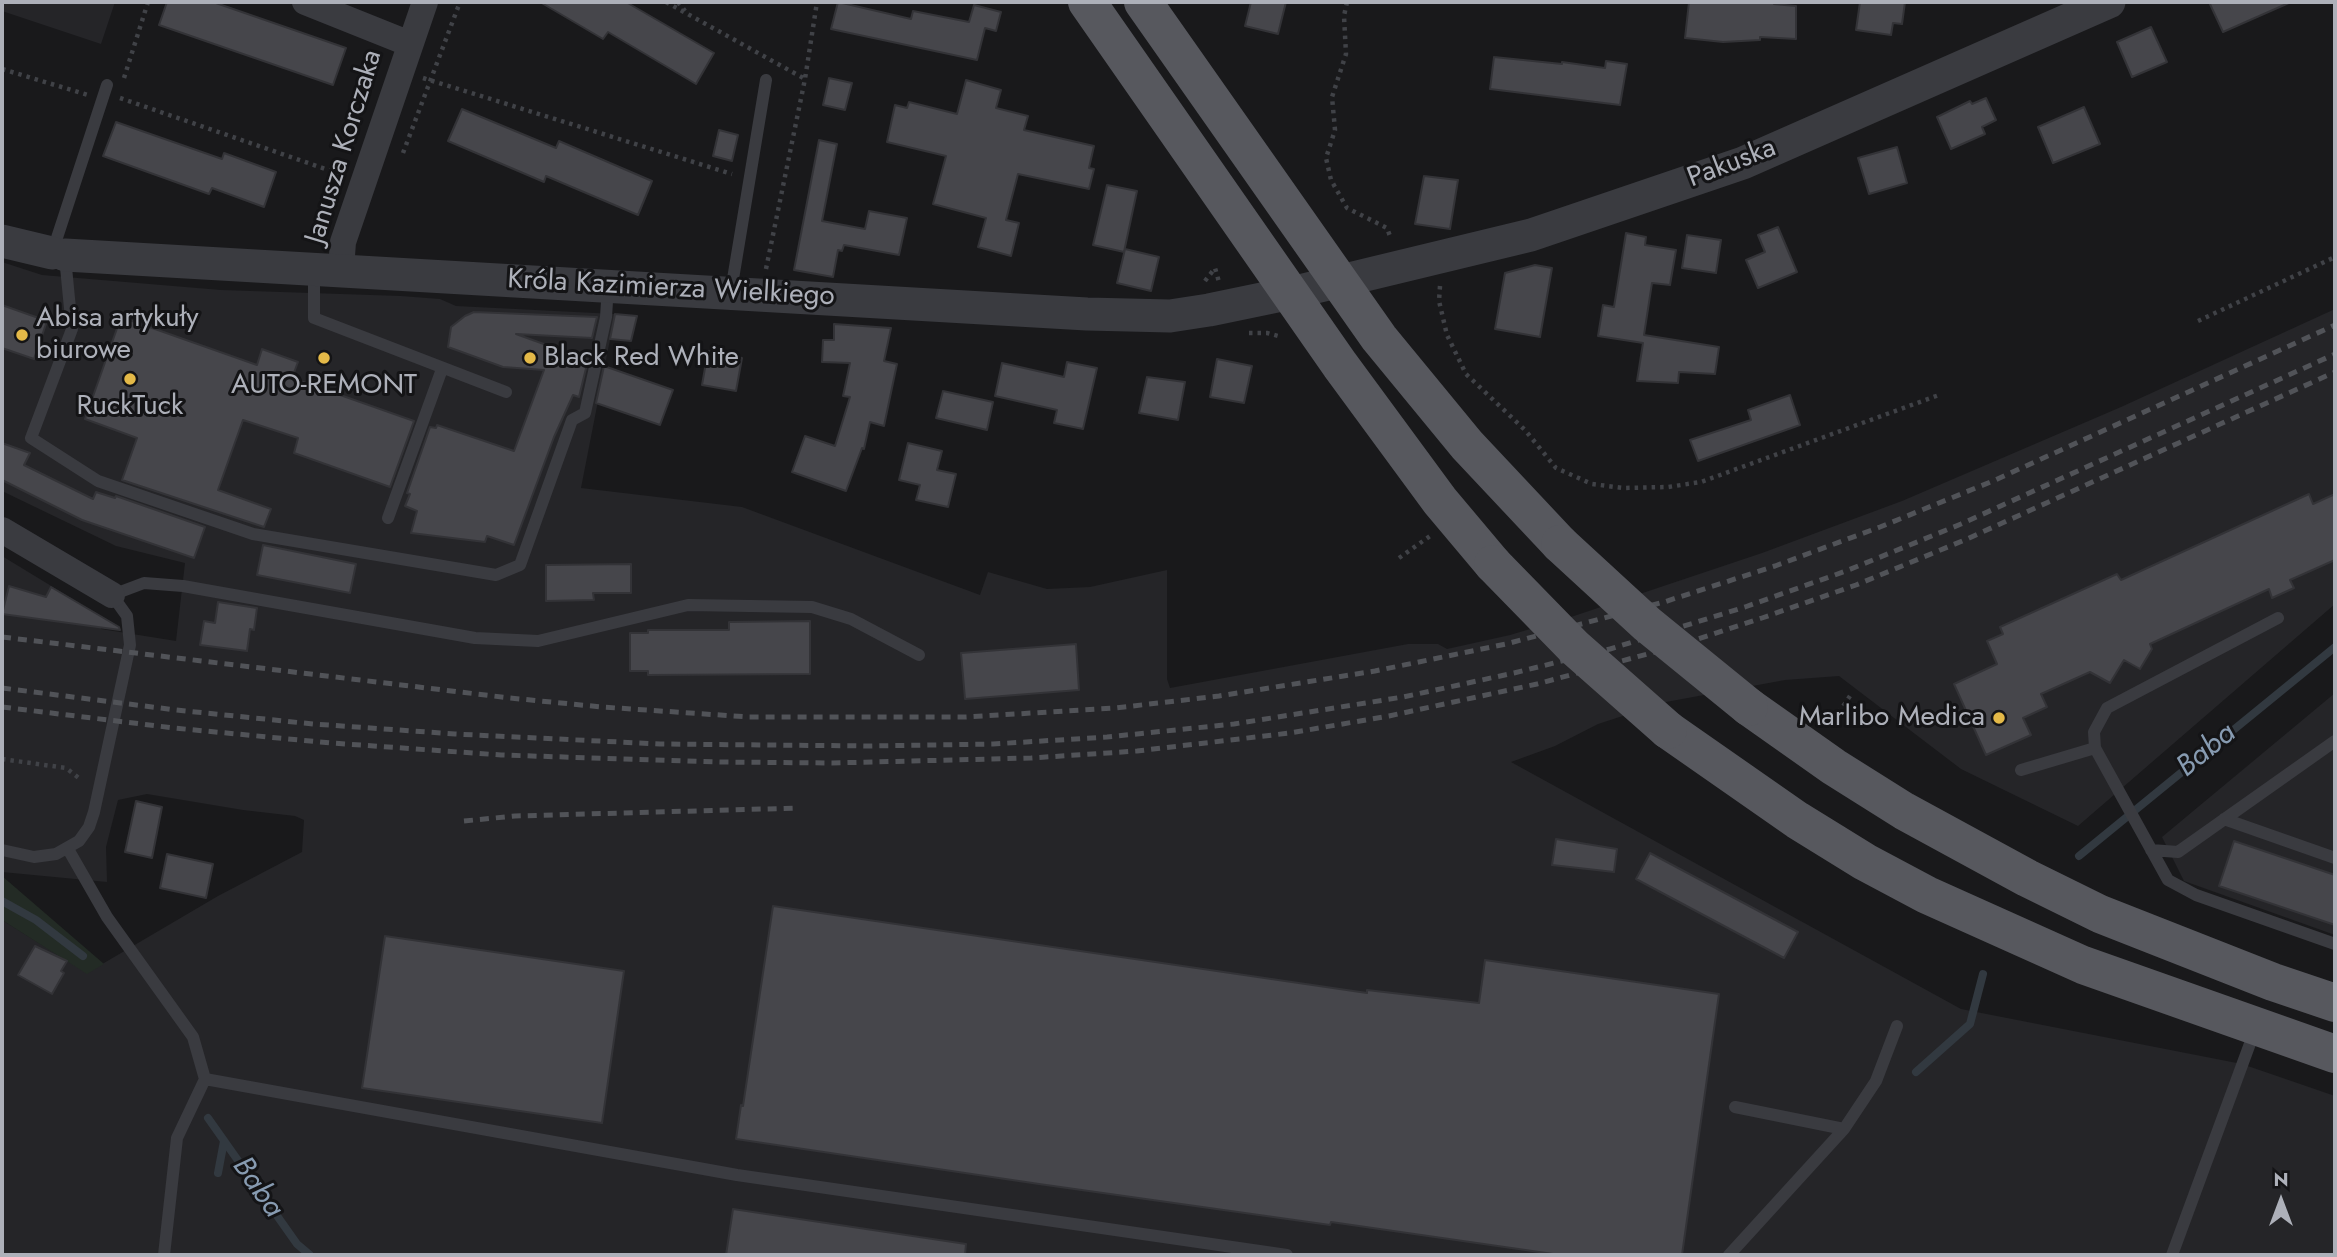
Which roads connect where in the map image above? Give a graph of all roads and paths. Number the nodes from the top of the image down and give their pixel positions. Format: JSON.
{"nodes":[{"id":1,"x":148,"y":2,"type":"edge"},
{"id":2,"x":305,"y":2,"type":"edge"},
{"id":3,"x":425,"y":2,"type":"edge"},
{"id":4,"x":460,"y":2,"type":"edge"},
{"id":5,"x":666,"y":2,"type":"edge"},
{"id":6,"x":678,"y":2,"type":"edge"},
{"id":7,"x":817,"y":2,"type":"edge"},
{"id":8,"x":1087,"y":2,"type":"edge"},
{"id":9,"x":1143,"y":2,"type":"edge"},
{"id":10,"x":1347,"y":2,"type":"edge"},
{"id":11,"x":2109,"y":2,"type":"edge"},
{"id":12,"x":685,"y":11,"type":"junction"},
{"id":13,"x":410,"y":44,"type":"junction"},
{"id":14,"x":2,"y":69,"type":"edge"},
{"id":15,"x":126,"y":71,"type":"dead end"},
{"id":16,"x":401,"y":71,"type":"junction"},
{"id":17,"x":766,"y":79,"type":"dead end"},
{"id":18,"x":805,"y":79,"type":"junction"},
{"id":19,"x":431,"y":81,"type":"junction"},
{"id":20,"x":107,"y":85,"type":"dead end"},
{"id":21,"x":102,"y":99,"type":"junction"},
{"id":22,"x":119,"y":105,"type":"dead end"},
{"id":23,"x":402,"y":156,"type":"dead end"},
{"id":24,"x":345,"y":176,"type":"dead end"},
{"id":25,"x":732,"y":187,"type":"dead end"},
{"id":26,"x":2,"y":241,"type":"edge"},
{"id":27,"x":1392,"y":241,"type":"dead end"},
{"id":28,"x":58,"y":254,"type":"junction"},
{"id":29,"x":1441,"y":257,"type":"junction"},
{"id":30,"x":2335,"y":257,"type":"edge"},
{"id":31,"x":328,"y":269,"type":"junction"},
{"id":32,"x":1339,"y":282,"type":"junction"},
{"id":33,"x":608,"y":286,"type":"junction"},
{"id":34,"x":730,"y":292,"type":"junction"},
{"id":35,"x":1291,"y":293,"type":"junction"},
{"id":36,"x":769,"y":294,"type":"junction"},
{"id":37,"x":2198,"y":321,"type":"dead end"},
{"id":38,"x":1241,"y":335,"type":"dead end"},
{"id":39,"x":1286,"y":339,"type":"dead end"},
{"id":40,"x":442,"y":369,"type":"junction"},
{"id":41,"x":506,"y":392,"type":"dead end"},
{"id":42,"x":1939,"y":395,"type":"dead end"},
{"id":43,"x":388,"y":518,"type":"dead end"},
{"id":44,"x":2,"y":530,"type":"edge"},
{"id":45,"x":1433,"y":533,"type":"dead end"},
{"id":46,"x":1399,"y":558,"type":"dead end"},
{"id":47,"x":112,"y":595,"type":"junction"},
{"id":48,"x":2278,"y":618,"type":"dead end"},
{"id":49,"x":919,"y":655,"type":"dead end"},
{"id":50,"x":1850,"y":696,"type":"dead end"},
{"id":51,"x":1825,"y":732,"type":"dead end"},
{"id":52,"x":2335,"y":741,"type":"edge"},
{"id":53,"x":2095,"y":748,"type":"junction"},
{"id":54,"x":2,"y":759,"type":"edge"},
{"id":55,"x":2021,"y":770,"type":"dead end"},
{"id":56,"x":80,"y":779,"type":"dead end"},
{"id":57,"x":2224,"y":819,"type":"junction"},
{"id":58,"x":2148,"y":844,"type":"junction"},
{"id":59,"x":68,"y":849,"type":"junction"},
{"id":60,"x":2,"y":850,"type":"edge"},
{"id":61,"x":2335,"y":858,"type":"edge"},
{"id":62,"x":2335,"y":944,"type":"edge"},
{"id":63,"x":2335,"y":1003,"type":"edge"},
{"id":64,"x":1897,"y":1026,"type":"dead end"},
{"id":65,"x":2256,"y":1027,"type":"junction"},
{"id":66,"x":2335,"y":1054,"type":"edge"},
{"id":67,"x":205,"y":1079,"type":"junction"},
{"id":68,"x":1735,"y":1107,"type":"dead end"},
{"id":69,"x":1843,"y":1129,"type":"junction"},
{"id":70,"x":164,"y":1255,"type":"edge"},
{"id":71,"x":1287,"y":1255,"type":"edge"},
{"id":72,"x":1729,"y":1255,"type":"edge"},
{"id":73,"x":2172,"y":1255,"type":"edge"}],
"edges":[{"from":1,"to":15,"type":"path"},
{"from":2,"to":13,"type":"street","name":"Janusza Korczaka"},
{"from":3,"to":13,"type":"street","name":"Janusza Korczaka"},
{"from":4,"to":19,"type":"path"},
{"from":5,"to":12,"type":"path"},
{"from":6,"to":12,"type":"path"},
{"from":7,"to":18,"type":"path"},
{"from":8,"to":35,"type":"main road"},
{"from":9,"to":32,"type":"main road"},
{"from":10,"to":27,"type":"path"},
{"from":11,"to":29,"type":"street","name":"Pakuska"},
{"from":12,"to":18,"type":"path"},
{"from":13,"to":16,"type":"street","name":"Janusza Korczaka"},
{"from":14,"to":21,"type":"path"},
{"from":16,"to":19,"type":"path"},
{"from":16,"to":31,"type":"street","name":"Janusza Korczaka"},
{"from":17,"to":34,"type":"lane"},
{"from":18,"to":36,"type":"path"},
{"from":19,"to":23,"type":"path"},
{"from":19,"to":25,"type":"path"},
{"from":20,"to":21,"type":"lane"},
{"from":21,"to":28,"type":"lane"},
{"from":22,"to":24,"type":"path"},
{"from":26,"to":28,"type":"street","name":"Króla Kazimierza Wielkiego"},
{"from":28,"to":31,"type":"street","name":"Króla Kazimierza Wielkiego"},
{"from":28,"to":33,"type":"lane"},
{"from":29,"to":32,"type":"street","name":"Pakuska"},
{"from":29,"to":42,"type":"path"},
{"from":30,"to":37,"type":"path"},
{"from":31,"to":33,"type":"street","name":"Króla Kazimierza Wielkiego"},
{"from":31,"to":40,"type":"lane"},
{"from":32,"to":35,"type":"street","name":"Króla Kazimierza Wielkiego"},
{"from":32,"to":63,"type":"main road","bridge":true},
{"from":33,"to":34,"type":"street","name":"Króla Kazimierza Wielkiego"},
{"from":34,"to":36,"type":"street","name":"Króla Kazimierza Wielkiego"},
{"from":35,"to":36,"type":"street","name":"Króla Kazimierza Wielkiego"},
{"from":35,"to":65,"type":"main road","bridge":true},
{"from":38,"to":39,"type":"path"},
{"from":40,"to":41,"type":"lane"},
{"from":40,"to":43,"type":"lane"},
{"from":44,"to":47,"type":"street"},
{"from":45,"to":46,"type":"path"},
{"from":47,"to":49,"type":"lane"},
{"from":47,"to":59,"type":"lane"},
{"from":48,"to":53,"type":"lane"},
{"from":50,"to":51,"type":"path"},
{"from":52,"to":57,"type":"lane"},
{"from":53,"to":55,"type":"lane"},
{"from":53,"to":58,"type":"lane"},
{"from":54,"to":56,"type":"path"},
{"from":57,"to":58,"type":"lane"},
{"from":57,"to":61,"type":"lane"},
{"from":58,"to":62,"type":"lane"},
{"from":59,"to":60,"type":"lane"},
{"from":59,"to":67,"type":"lane"},
{"from":64,"to":69,"type":"lane"},
{"from":65,"to":66,"type":"main road"},
{"from":65,"to":73,"type":"lane"},
{"from":67,"to":70,"type":"lane"},
{"from":67,"to":71,"type":"lane"},
{"from":68,"to":69,"type":"lane"},
{"from":69,"to":72,"type":"lane"}]}
